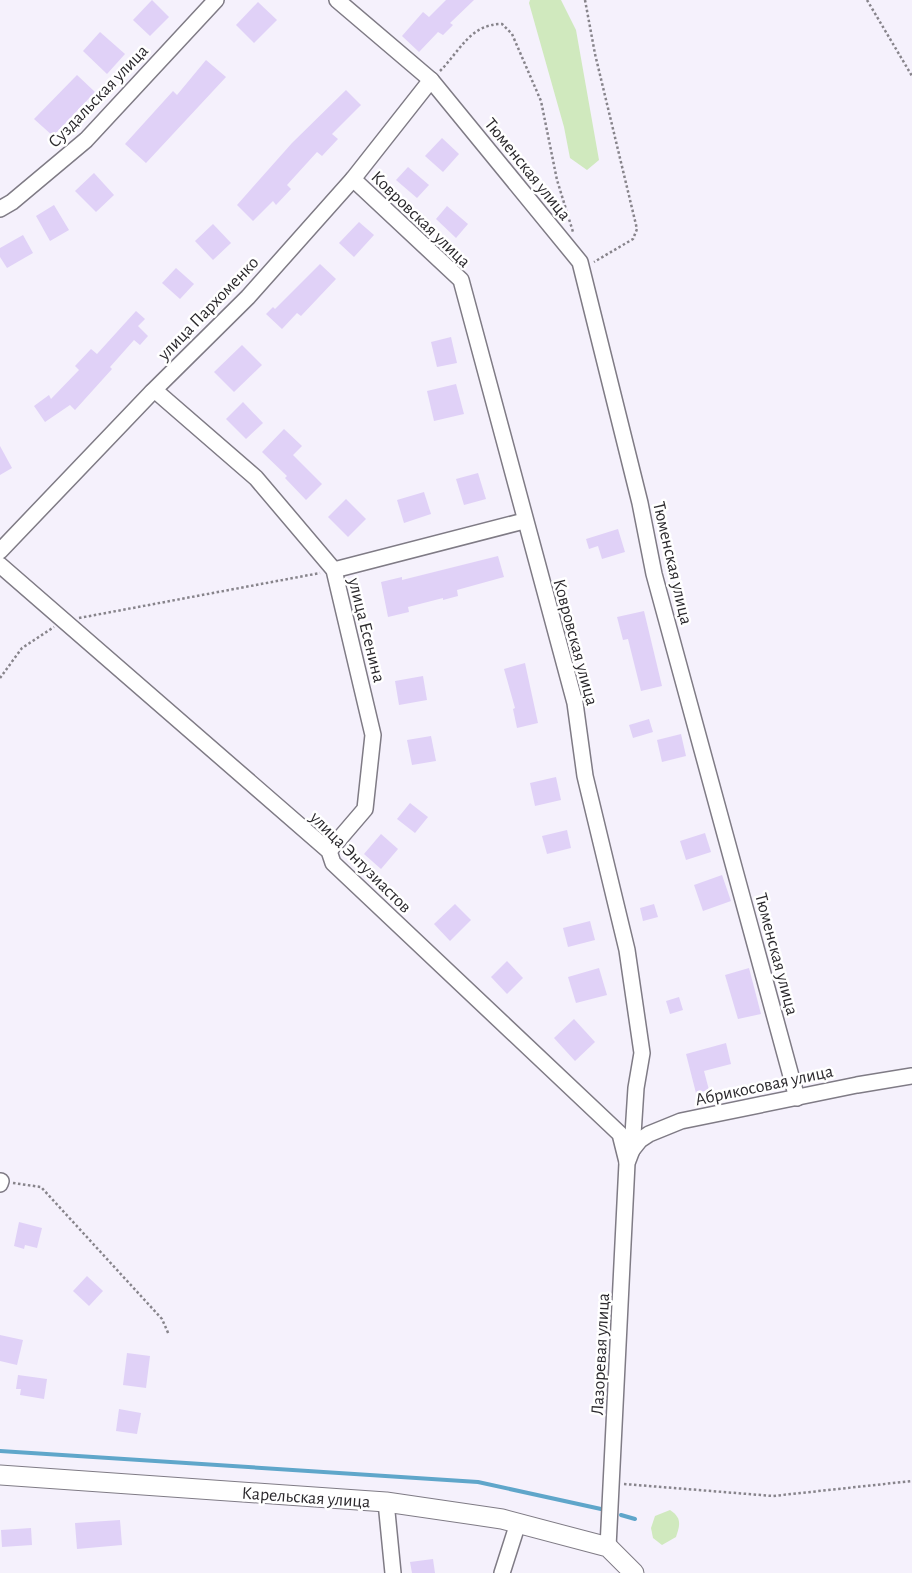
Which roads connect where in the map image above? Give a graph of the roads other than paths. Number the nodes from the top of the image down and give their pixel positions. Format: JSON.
{"nodes":[{"id":1,"x":216,"y":0,"type":"edge"},
{"id":2,"x":337,"y":0,"type":"edge"},
{"id":3,"x":431,"y":80,"type":"junction"},
{"id":4,"x":353,"y":179,"type":"junction"},
{"id":5,"x":0,"y":209,"type":"edge"},
{"id":6,"x":152,"y":392,"type":"junction"},
{"id":7,"x":524,"y":521,"type":"junction"},
{"id":8,"x":0,"y":551,"type":"edge"},
{"id":9,"x":0,"y":565,"type":"edge"},
{"id":10,"x":334,"y":570,"type":"junction"},
{"id":11,"x":330,"y":851,"type":"junction"},
{"id":12,"x":912,"y":1076,"type":"edge"},
{"id":13,"x":797,"y":1098,"type":"junction"},
{"id":14,"x":630,"y":1157,"type":"junction"},
{"id":15,"x":0,"y":1475,"type":"edge"},
{"id":16,"x":386,"y":1502,"type":"junction"},
{"id":17,"x":518,"y":1523,"type":"junction"},
{"id":18,"x":608,"y":1547,"type":"junction"},
{"id":19,"x":393,"y":1573,"type":"edge"},
{"id":20,"x":502,"y":1573,"type":"edge"},
{"id":21,"x":634,"y":1573,"type":"edge"}],
"edges":[{"from":1,"to":5,"type":"street","name":"Суздальская улица"},
{"from":2,"to":3,"type":"street","name":"Тюменская улица"},
{"from":3,"to":4,"type":"street","name":"улица Пархоменко"},
{"from":3,"to":13,"type":"street","name":"Тюменская улица"},
{"from":4,"to":6,"type":"street","name":"улица Пархоменко"},
{"from":4,"to":7,"type":"street","name":"Ковровская улица"},
{"from":6,"to":8,"type":"street","name":"улица Пархоменко"},
{"from":6,"to":10,"type":"street","name":"улица Есенина"},
{"from":7,"to":10,"type":"street"},
{"from":7,"to":14,"type":"street","name":"Ковровская улица"},
{"from":9,"to":11,"type":"street","name":"улица Энтузиастов"},
{"from":10,"to":11,"type":"street","name":"улица Есенина"},
{"from":11,"to":14,"type":"street","name":"улица Энтузиастов"},
{"from":12,"to":13,"type":"street","name":"Абрикосовая улица"},
{"from":13,"to":14,"type":"street","name":"Абрикосовая улица"},
{"from":14,"to":18,"type":"street","name":"Лазоревая улица"},
{"from":15,"to":16,"type":"main road","name":"Карельская улица"},
{"from":16,"to":17,"type":"main road","name":"Карельская улица"},
{"from":16,"to":19,"type":"street"},
{"from":17,"to":18,"type":"main road","name":"Карельская улица"},
{"from":17,"to":20,"type":"street"},
{"from":18,"to":21,"type":"main road"}]}
